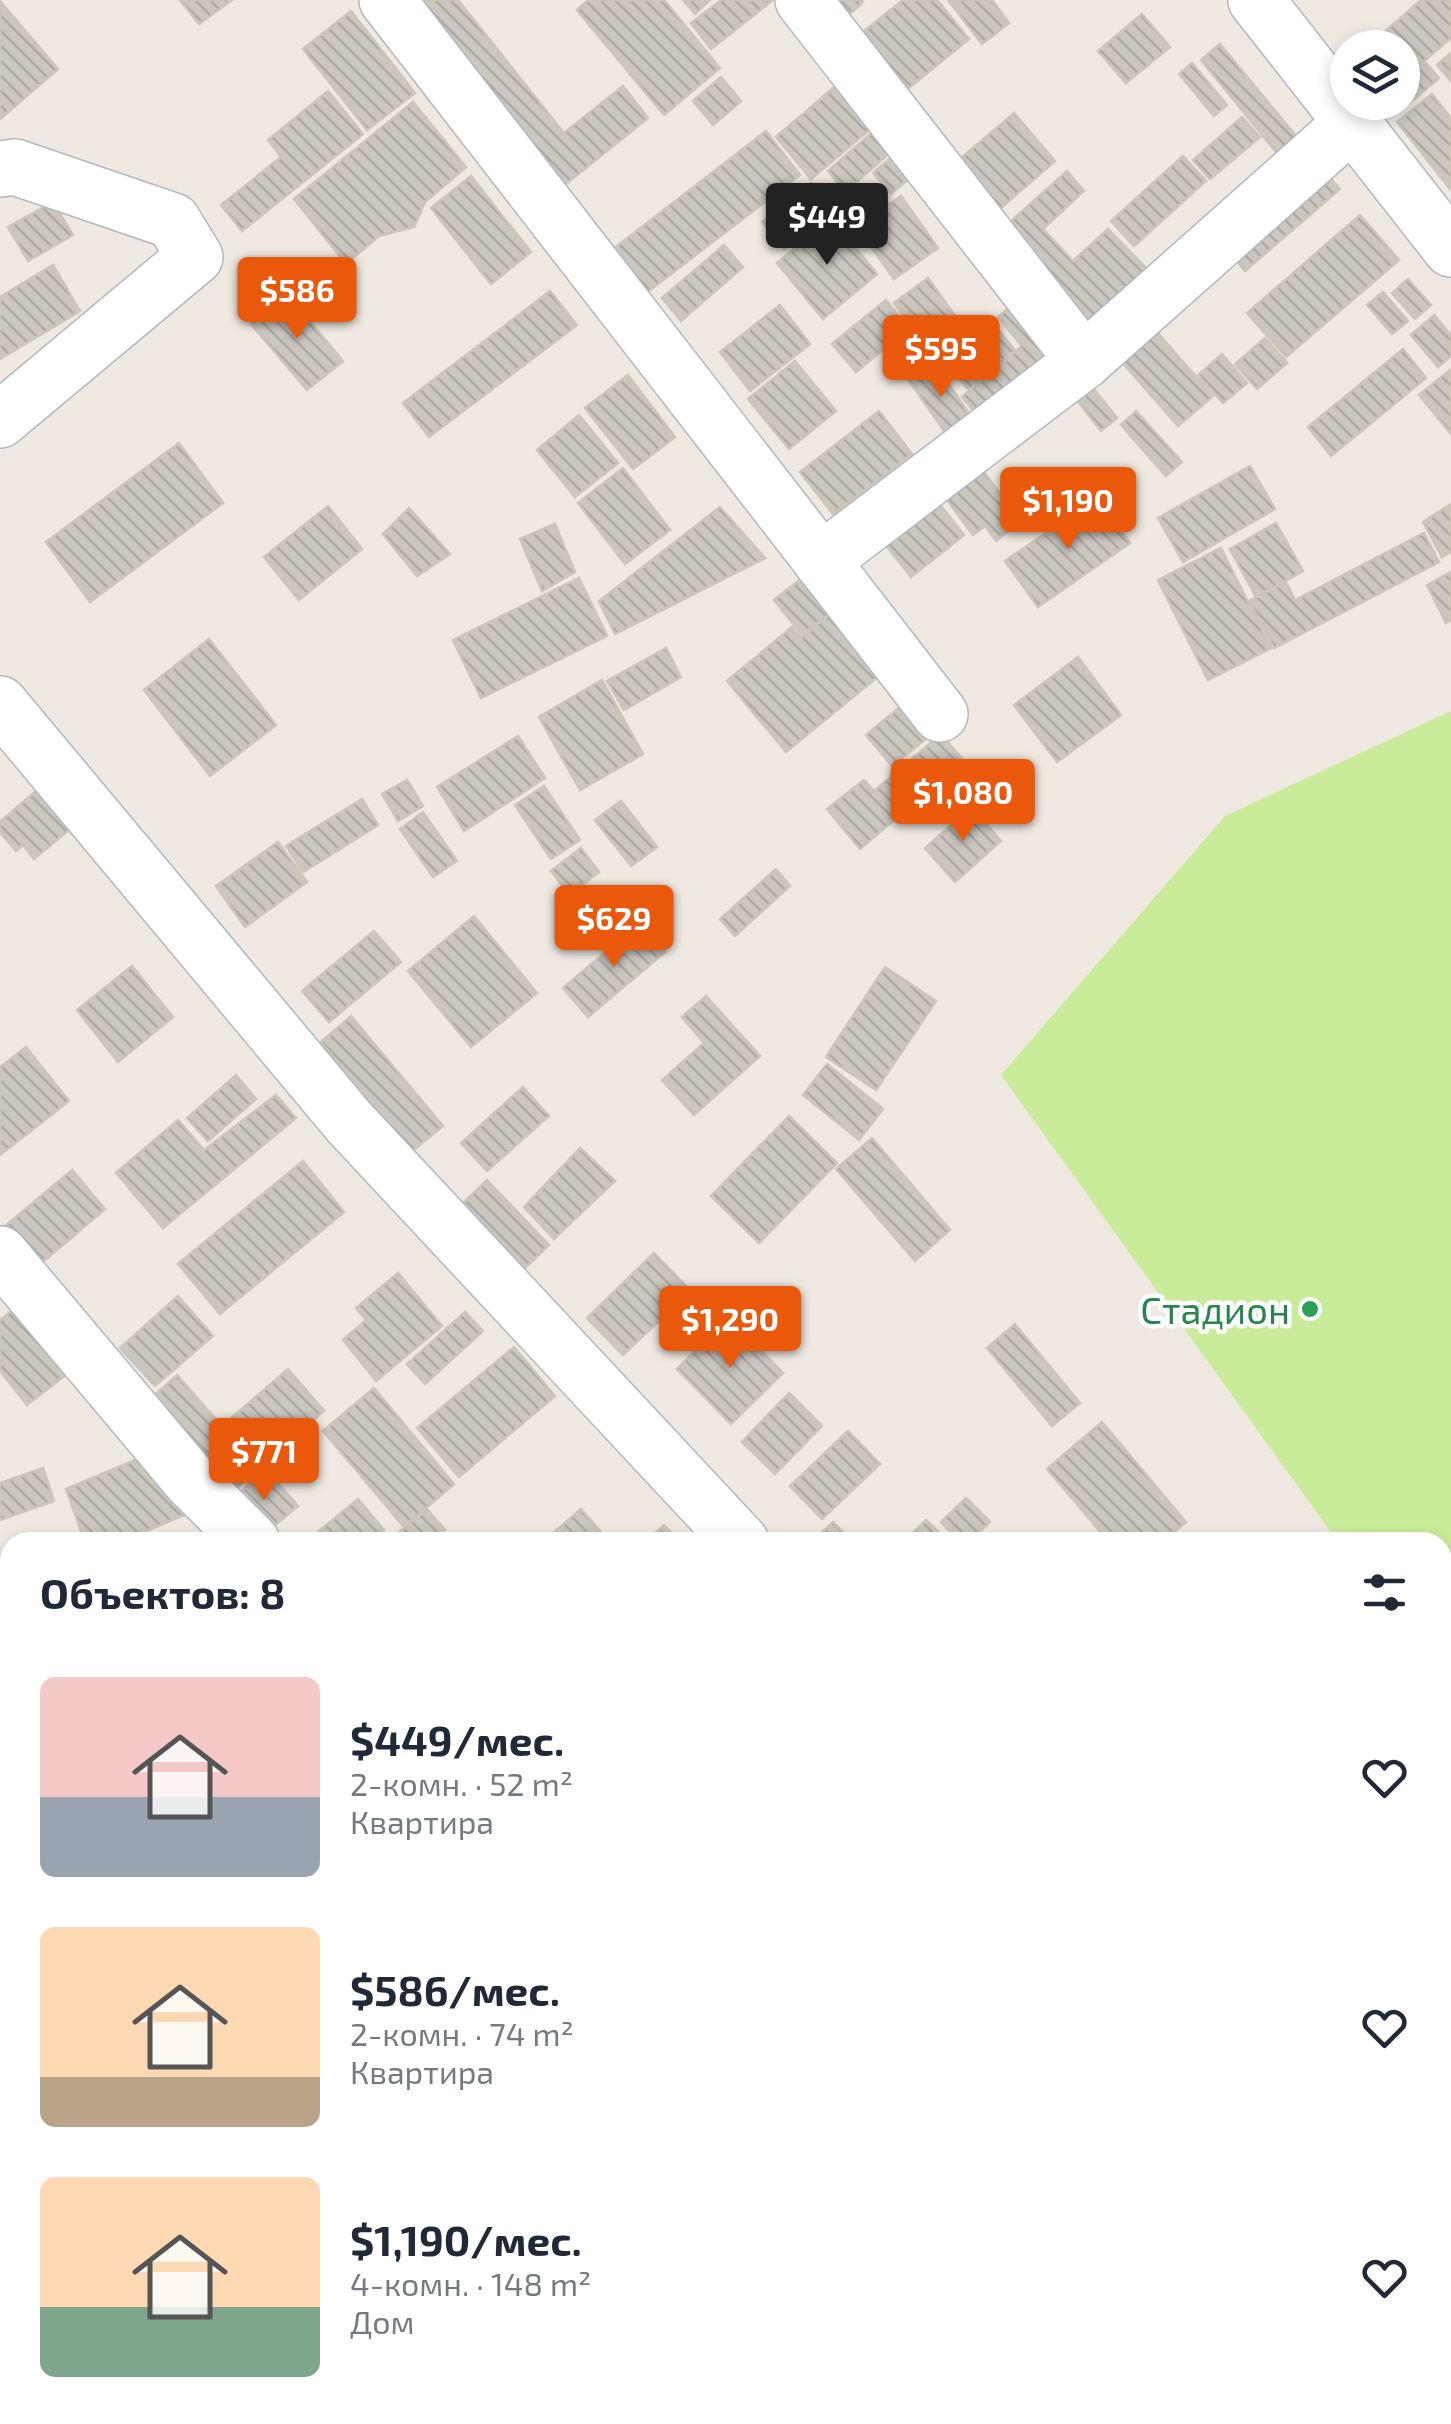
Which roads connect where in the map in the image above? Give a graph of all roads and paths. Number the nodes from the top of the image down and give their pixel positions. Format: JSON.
{"nodes":[{"id":1,"x":388,"y":0,"type":"edge"},
{"id":2,"x":803,"y":0,"type":"edge"},
{"id":3,"x":1256,"y":0,"type":"edge"},
{"id":4,"x":1352,"y":124,"type":"junction"},
{"id":5,"x":0,"y":169,"type":"edge"},
{"id":6,"x":1451,"y":249,"type":"edge"},
{"id":7,"x":1084,"y":361,"type":"junction"},
{"id":8,"x":0,"y":420,"type":"edge"},
{"id":9,"x":821,"y":561,"type":"junction"},
{"id":10,"x":0,"y":704,"type":"edge"},
{"id":11,"x":940,"y":714,"type":"dead end"},
{"id":12,"x":0,"y":1254,"type":"edge"},
{"id":13,"x":242,"y":1532,"type":"edge"},
{"id":14,"x":732,"y":1532,"type":"edge"}],
"edges":[{"from":1,"to":9,"type":"street"},
{"from":2,"to":7,"type":"street"},
{"from":3,"to":4,"type":"street"},
{"from":4,"to":6,"type":"street"},
{"from":4,"to":7,"type":"street"},
{"from":5,"to":8,"type":"street"},
{"from":7,"to":9,"type":"street"},
{"from":9,"to":11,"type":"street"},
{"from":10,"to":14,"type":"street"},
{"from":12,"to":13,"type":"street"}]}
